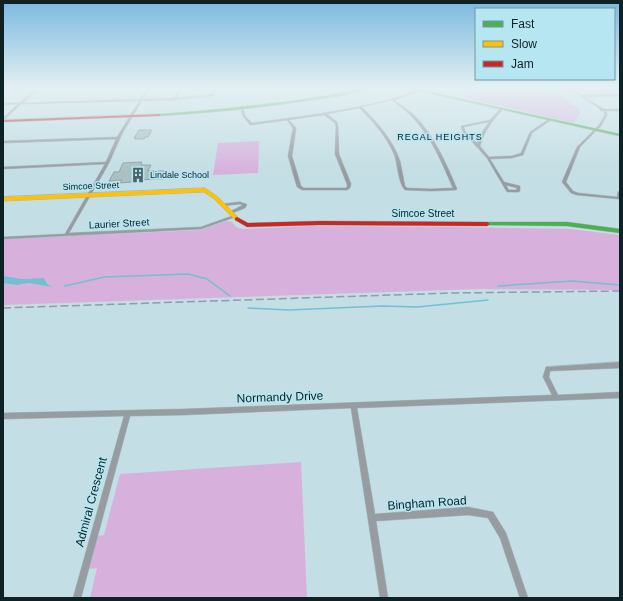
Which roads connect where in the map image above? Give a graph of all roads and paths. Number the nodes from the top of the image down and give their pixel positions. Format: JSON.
{"nodes":[{"id":1,"x":130,"y":116,"type":"edge"},
{"id":2,"x":131,"y":116,"type":"edge"},
{"id":3,"x":244,"y":116,"type":"edge"},
{"id":4,"x":309,"y":116,"type":"edge"},
{"id":5,"x":328,"y":116,"type":"edge"},
{"id":6,"x":370,"y":116,"type":"edge"},
{"id":7,"x":414,"y":116,"type":"edge"},
{"id":8,"x":495,"y":116,"type":"edge"},
{"id":9,"x":533,"y":116,"type":"edge"},
{"id":10,"x":605,"y":116,"type":"edge"},
{"id":11,"x":287,"y":119,"type":"junction"},
{"id":12,"x":3,"y":120,"type":"edge"},
{"id":13,"x":550,"y":120,"type":"junction"},
{"id":14,"x":490,"y":121,"type":"junction"},
{"id":15,"x":596,"y":130,"type":"junction"},
{"id":16,"x":620,"y":135,"type":"edge"},
{"id":17,"x":118,"y":138,"type":"junction"},
{"id":18,"x":3,"y":142,"type":"edge"},
{"id":19,"x":478,"y":146,"type":"junction"},
{"id":20,"x":488,"y":158,"type":"junction"},
{"id":21,"x":107,"y":164,"type":"junction"},
{"id":22,"x":3,"y":168,"type":"edge"},
{"id":23,"x":503,"y":183,"type":"dead end"},
{"id":24,"x":620,"y":192,"type":"edge"},
{"id":25,"x":88,"y":195,"type":"junction"},
{"id":26,"x":3,"y":199,"type":"edge"},
{"id":27,"x":222,"y":204,"type":"junction"},
{"id":28,"x":232,"y":215,"type":"junction"},
{"id":29,"x":620,"y":231,"type":"edge"},
{"id":30,"x":66,"y":235,"type":"junction"},
{"id":31,"x":3,"y":238,"type":"edge"},
{"id":32,"x":620,"y":366,"type":"edge"},
{"id":33,"x":620,"y":395,"type":"edge"},
{"id":34,"x":557,"y":398,"type":"junction"},
{"id":35,"x":354,"y":406,"type":"junction"},
{"id":36,"x":128,"y":413,"type":"junction"},
{"id":37,"x":4,"y":418,"type":"edge"},
{"id":38,"x":372,"y":518,"type":"junction"},
{"id":39,"x":77,"y":598,"type":"edge"},
{"id":40,"x":384,"y":598,"type":"edge"},
{"id":41,"x":524,"y":598,"type":"edge"}],
"edges":[{"from":1,"to":12,"type":"street"},
{"from":2,"to":17,"type":"street"},
{"from":3,"to":11,"type":"street"},
{"from":4,"to":11,"type":"street"},
{"from":5,"to":11,"type":"street"},
{"from":6,"to":7,"type":"street"},
{"from":8,"to":14,"type":"street"},
{"from":9,"to":13,"type":"street"},
{"from":10,"to":15,"type":"street"},
{"from":13,"to":15,"type":"street"},
{"from":13,"to":20,"type":"street"},
{"from":14,"to":19,"type":"street"},
{"from":14,"to":19,"type":"street"},
{"from":15,"to":16,"type":"street"},
{"from":15,"to":24,"type":"street"},
{"from":17,"to":18,"type":"street"},
{"from":17,"to":21,"type":"street"},
{"from":19,"to":20,"type":"street"},
{"from":20,"to":23,"type":"street"},
{"from":21,"to":22,"type":"street"},
{"from":21,"to":25,"type":"street"},
{"from":25,"to":26,"type":"street","name":"Simcoe Street"},
{"from":25,"to":27,"type":"street","name":"Simcoe Street"},
{"from":25,"to":30,"type":"street"},
{"from":27,"to":28,"type":"street","name":"Simcoe Street"},
{"from":27,"to":28,"type":"street"},
{"from":28,"to":29,"type":"street","name":"Simcoe Street"},
{"from":28,"to":30,"type":"street","name":"Laurier Street"},
{"from":30,"to":31,"type":"street","name":"Laurier Street"},
{"from":32,"to":34,"type":"street"},
{"from":33,"to":34,"type":"street","name":"Normandy Drive"},
{"from":34,"to":35,"type":"street","name":"Normandy Drive"},
{"from":35,"to":36,"type":"street","name":"Normandy Drive"},
{"from":35,"to":38,"type":"street"},
{"from":36,"to":37,"type":"street","name":"Normandy Drive"},
{"from":36,"to":39,"type":"street","name":"Admiral Crescent"},
{"from":38,"to":40,"type":"street"},
{"from":38,"to":41,"type":"street","name":"Bingham Road"}]}
